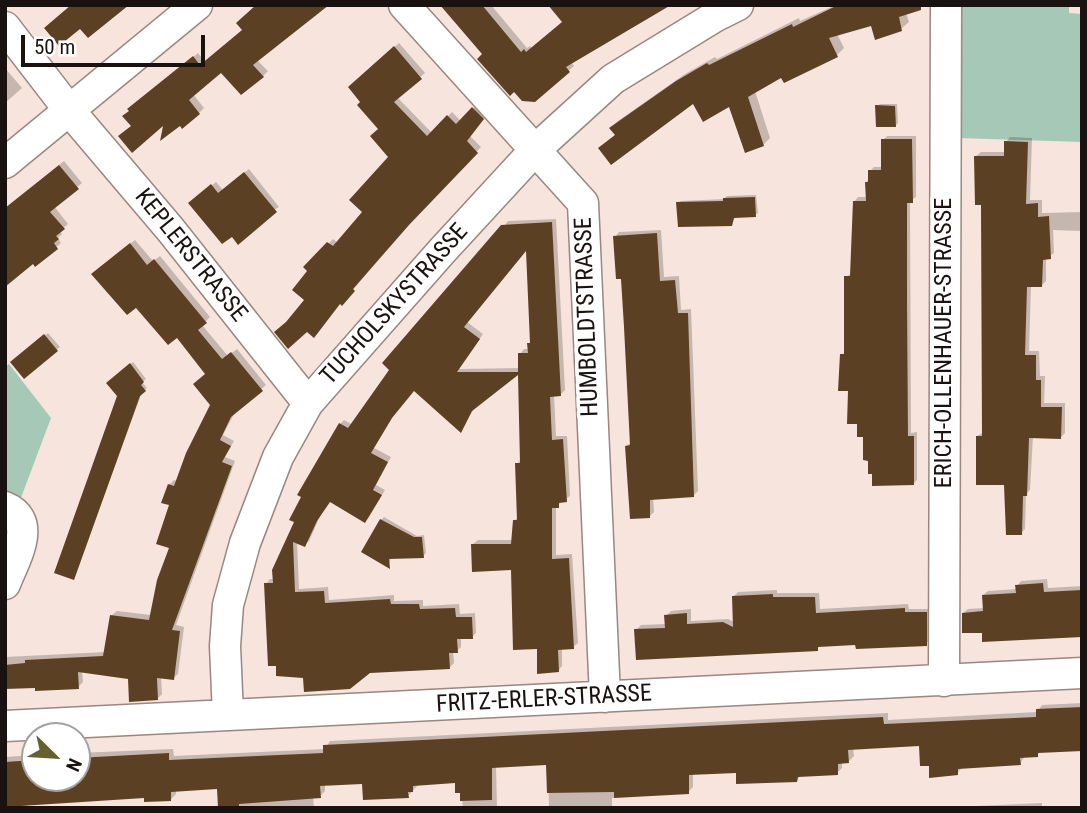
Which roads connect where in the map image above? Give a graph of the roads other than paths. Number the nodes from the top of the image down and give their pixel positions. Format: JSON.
{"nodes":[{"id":1,"x":197,"y":5,"type":"edge"},
{"id":2,"x":404,"y":5,"type":"edge"},
{"id":3,"x":738,"y":5,"type":"edge"},
{"id":4,"x":946,"y":5,"type":"edge"},
{"id":5,"x":5,"y":27,"type":"edge"},
{"id":6,"x":69,"y":110,"type":"junction"},
{"id":7,"x":535,"y":150,"type":"junction"},
{"id":8,"x":5,"y":163,"type":"edge"},
{"id":9,"x":309,"y":403,"type":"junction"},
{"id":10,"x":5,"y":507,"type":"edge"},
{"id":11,"x":5,"y":584,"type":"edge"},
{"id":12,"x":1082,"y":673,"type":"edge"},
{"id":13,"x":944,"y":681,"type":"junction"},
{"id":14,"x":605,"y":697,"type":"junction"},
{"id":15,"x":228,"y":715,"type":"junction"},
{"id":16,"x":5,"y":726,"type":"edge"}],
"edges":[{"from":1,"to":6,"type":"street"},
{"from":2,"to":7,"type":"street","name":"HUMBOLDTSTRASSE"},
{"from":3,"to":7,"type":"street","name":"TUCHOLSKYSTRASSE"},
{"from":4,"to":13,"type":"street","name":"ERICH-OLLENHAUER-STRASSE"},
{"from":5,"to":6,"type":"street","name":"KEPLERSTRASSE"},
{"from":6,"to":8,"type":"street"},
{"from":6,"to":9,"type":"street","name":"KEPLERSTRASSE"},
{"from":7,"to":9,"type":"street","name":"TUCHOLSKYSTRASSE"},
{"from":7,"to":14,"type":"street","name":"HUMBOLDTSTRASSE"},
{"from":9,"to":15,"type":"street","name":"TUCHOLSKYSTRASSE"},
{"from":10,"to":11,"type":"street"},
{"from":12,"to":13,"type":"street","name":"FRITZ-ERLER-STRASSE"},
{"from":13,"to":14,"type":"street","name":"FRITZ-ERLER-STRASSE"},
{"from":14,"to":15,"type":"street","name":"FRITZ-ERLER-STRASSE"},
{"from":15,"to":16,"type":"street","name":"FRITZ-ERLER-STRASSE"}]}
